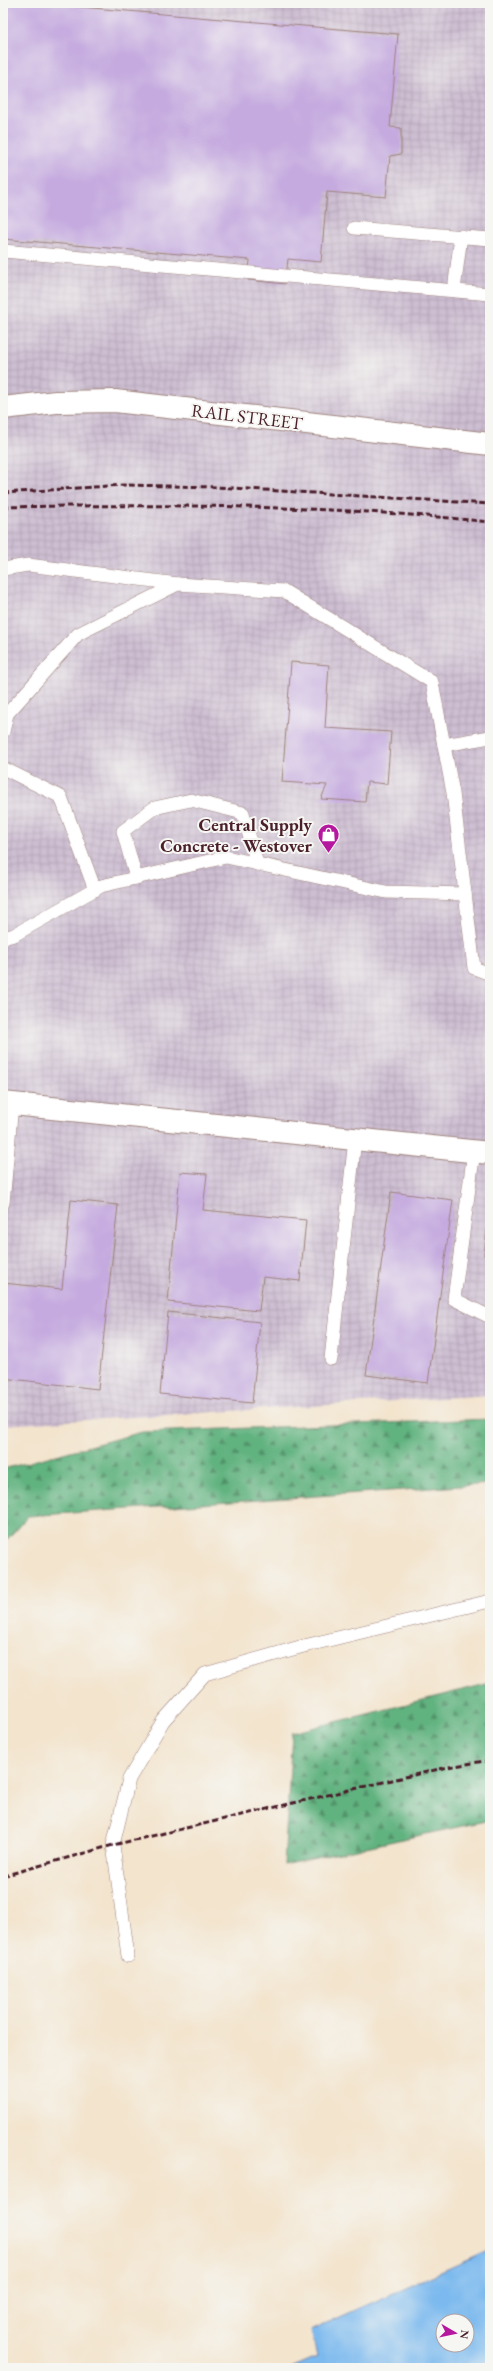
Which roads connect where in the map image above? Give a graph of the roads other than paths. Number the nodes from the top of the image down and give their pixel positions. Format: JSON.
{"nodes":[{"id":1,"x":354,"y":228,"type":"dead end"},
{"id":2,"x":461,"y":236,"type":"junction"},
{"id":3,"x":490,"y":239,"type":"edge"},
{"id":4,"x":3,"y":251,"type":"edge"},
{"id":5,"x":454,"y":290,"type":"junction"},
{"id":6,"x":490,"y":294,"type":"edge"},
{"id":7,"x":3,"y":408,"type":"edge"},
{"id":8,"x":490,"y":444,"type":"edge"},
{"id":9,"x":3,"y":569,"type":"edge"},
{"id":10,"x":178,"y":584,"type":"junction"},
{"id":11,"x":3,"y":732,"type":"edge"},
{"id":12,"x":490,"y":737,"type":"edge"},
{"id":13,"x":444,"y":745,"type":"junction"},
{"id":14,"x":3,"y":768,"type":"edge"},
{"id":15,"x":257,"y":864,"type":"junction"},
{"id":16,"x":136,"y":878,"type":"junction"},
{"id":17,"x":94,"y":890,"type":"junction"},
{"id":18,"x":465,"y":894,"type":"junction"},
{"id":19,"x":3,"y":938,"type":"edge"},
{"id":20,"x":490,"y":974,"type":"edge"},
{"id":21,"x":7,"y":1104,"type":"edge"},
{"id":22,"x":355,"y":1139,"type":"junction"},
{"id":23,"x":482,"y":1152,"type":"edge"},
{"id":24,"x":3,"y":1203,"type":"edge"},
{"id":25,"x":490,"y":1317,"type":"edge"},
{"id":26,"x":331,"y":1359,"type":"dead end"},
{"id":27,"x":490,"y":1601,"type":"edge"},
{"id":28,"x":128,"y":1956,"type":"dead end"}],
"edges":[{"from":1,"to":2,"type":"lane"},
{"from":2,"to":3,"type":"lane"},
{"from":2,"to":5,"type":"lane"},
{"from":4,"to":5,"type":"lane"},
{"from":5,"to":6,"type":"lane"},
{"from":7,"to":8,"type":"street","name":"RAIL STREET"},
{"from":9,"to":10,"type":"lane"},
{"from":10,"to":11,"type":"lane"},
{"from":10,"to":13,"type":"lane"},
{"from":12,"to":13,"type":"lane"},
{"from":13,"to":18,"type":"lane"},
{"from":14,"to":17,"type":"lane"},
{"from":15,"to":16,"type":"lane"},
{"from":15,"to":16,"type":"lane"},
{"from":15,"to":18,"type":"lane"},
{"from":16,"to":17,"type":"lane"},
{"from":17,"to":19,"type":"lane"},
{"from":18,"to":20,"type":"lane"},
{"from":21,"to":22,"type":"street"},
{"from":21,"to":24,"type":"lane"},
{"from":22,"to":23,"type":"street"},
{"from":22,"to":26,"type":"lane"},
{"from":23,"to":25,"type":"lane"},
{"from":27,"to":28,"type":"lane"}]}
